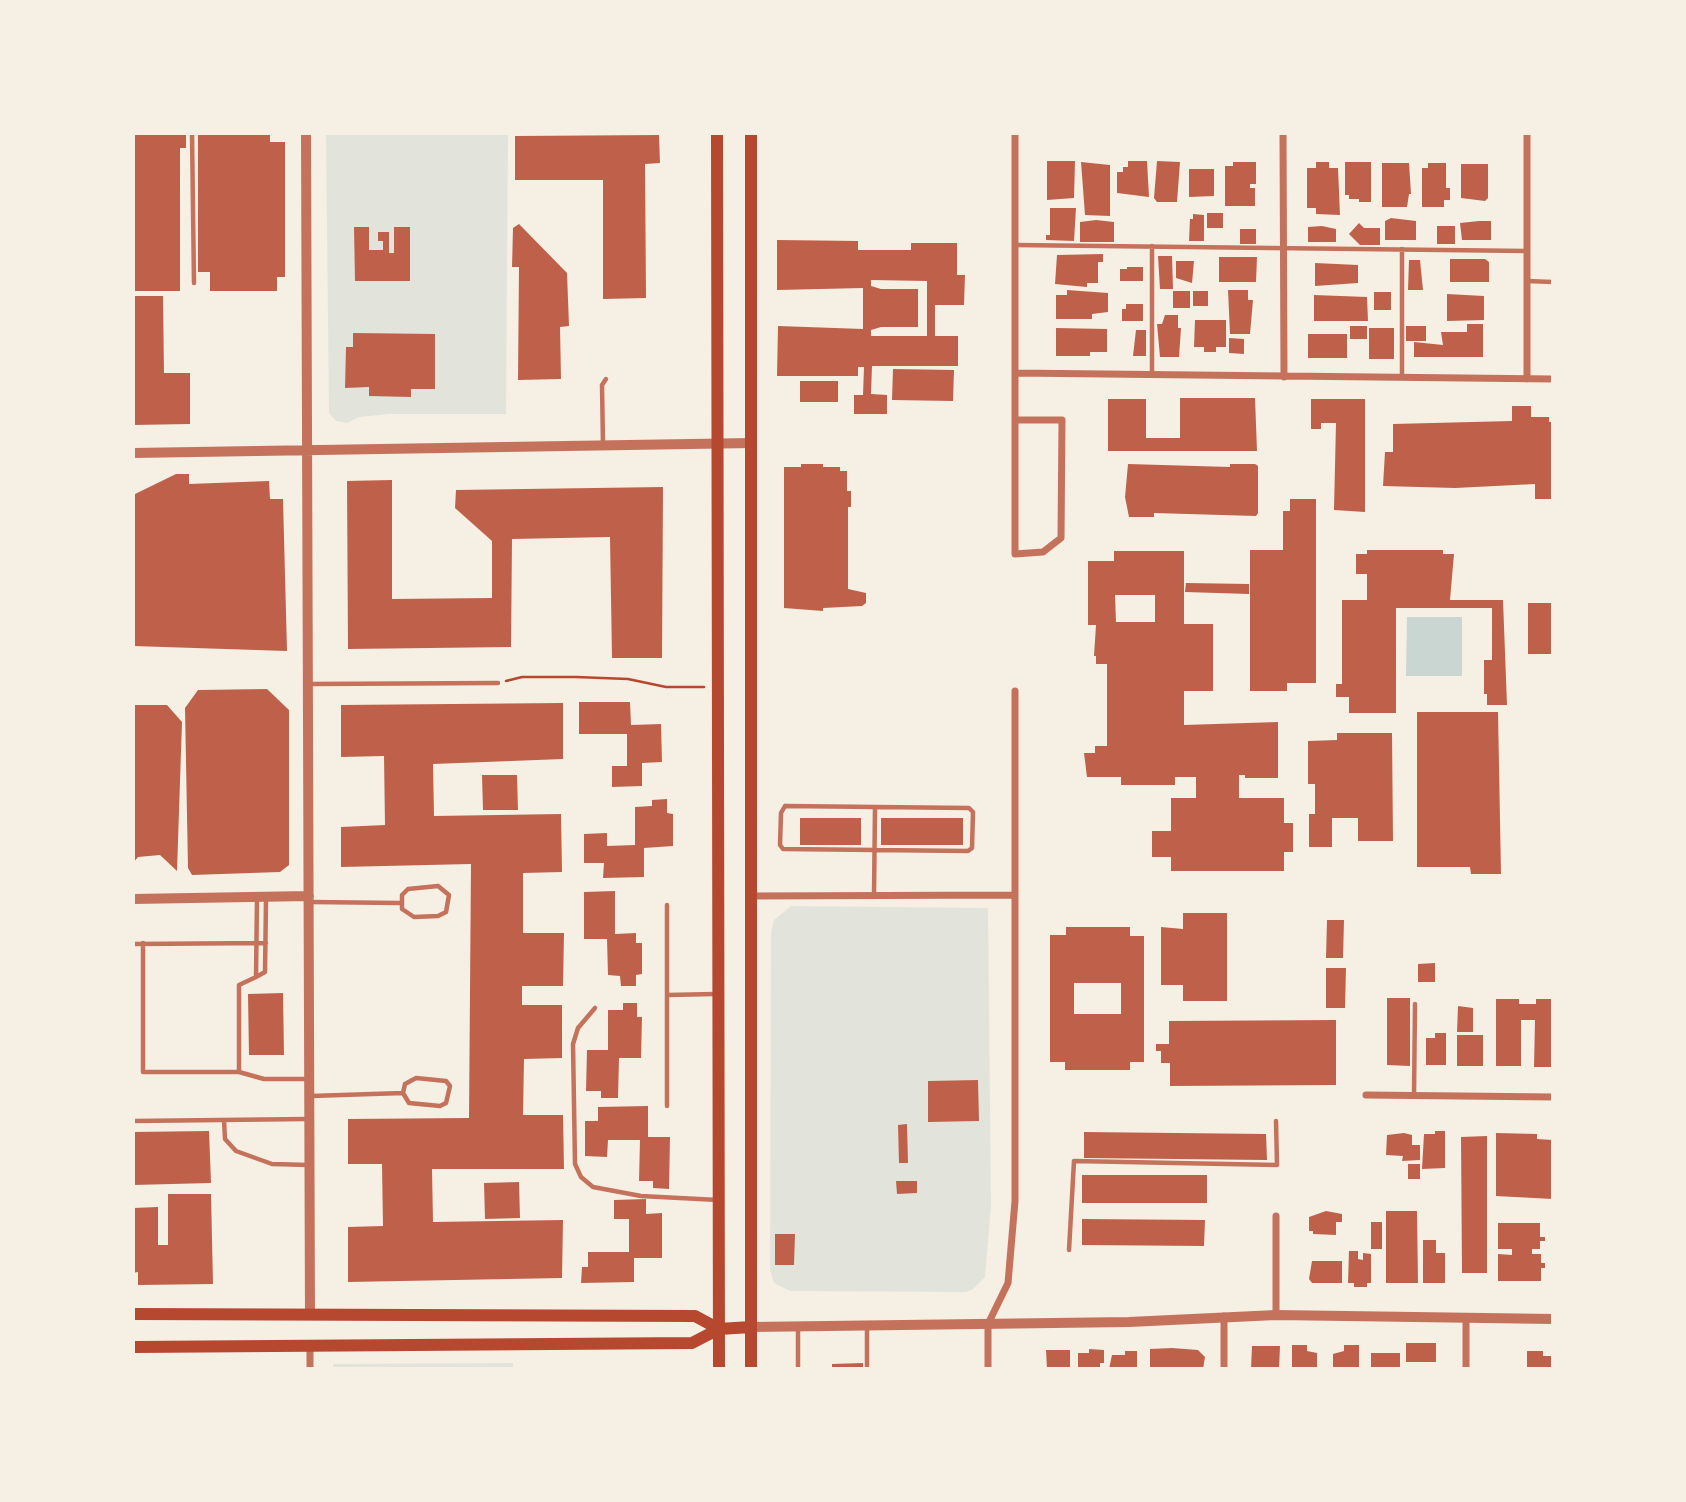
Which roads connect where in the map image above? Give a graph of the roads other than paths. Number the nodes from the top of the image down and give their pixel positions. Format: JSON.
{"nodes":[{"id":1,"x":192,"y":133,"type":"edge"},
{"id":2,"x":306,"y":133,"type":"edge"},
{"id":3,"x":717,"y":133,"type":"edge"},
{"id":4,"x":751,"y":133,"type":"edge"},
{"id":5,"x":1015,"y":133,"type":"edge"},
{"id":6,"x":1283,"y":133,"type":"edge"},
{"id":7,"x":1527,"y":133,"type":"edge"},
{"id":8,"x":1015,"y":245,"type":"junction"},
{"id":9,"x":1152,"y":246,"type":"junction"},
{"id":10,"x":1402,"y":249,"type":"junction"},
{"id":11,"x":1283,"y":250,"type":"junction"},
{"id":12,"x":1527,"y":251,"type":"junction"},
{"id":13,"x":1527,"y":281,"type":"junction"},
{"id":14,"x":1553,"y":282,"type":"edge"},
{"id":15,"x":194,"y":283,"type":"dead end"},
{"id":16,"x":1015,"y":373,"type":"junction"},
{"id":17,"x":1152,"y":375,"type":"junction"},
{"id":18,"x":1284,"y":377,"type":"junction"},
{"id":19,"x":1402,"y":377,"type":"junction"},
{"id":20,"x":606,"y":379,"type":"dead end"},
{"id":21,"x":1527,"y":379,"type":"junction"},
{"id":22,"x":1553,"y":379,"type":"edge"},
{"id":23,"x":1015,"y":420,"type":"junction"},
{"id":24,"x":752,"y":443,"type":"junction"},
{"id":25,"x":718,"y":445,"type":"junction"},
{"id":26,"x":603,"y":447,"type":"junction"},
{"id":27,"x":307,"y":452,"type":"junction"},
{"id":28,"x":133,"y":453,"type":"edge"},
{"id":29,"x":309,"y":684,"type":"junction"},
{"id":30,"x":498,"y":684,"type":"road end"},
{"id":31,"x":1015,"y":691,"type":"dead end"},
{"id":32,"x":875,"y":807,"type":"junction"},
{"id":33,"x":874,"y":850,"type":"junction"},
{"id":34,"x":874,"y":895,"type":"junction"},
{"id":35,"x":1014,"y":895,"type":"junction"},
{"id":36,"x":752,"y":896,"type":"junction"},
{"id":37,"x":262,"y":897,"type":"junction"},
{"id":38,"x":133,"y":899,"type":"edge"},
{"id":39,"x":309,"y":899,"type":"junction"},
{"id":40,"x":400,"y":903,"type":"junction"},
{"id":41,"x":667,"y":905,"type":"dead end"},
{"id":42,"x":143,"y":943,"type":"junction"},
{"id":43,"x":256,"y":943,"type":"junction"},
{"id":44,"x":266,"y":943,"type":"junction"},
{"id":45,"x":133,"y":944,"type":"edge"},
{"id":46,"x":256,"y":977,"type":"junction"},
{"id":47,"x":718,"y":994,"type":"junction"},
{"id":48,"x":667,"y":995,"type":"junction"},
{"id":49,"x":1415,"y":1004,"type":"dead end"},
{"id":50,"x":595,"y":1009,"type":"dead end"},
{"id":51,"x":239,"y":1072,"type":"junction"},
{"id":52,"x":311,"y":1079,"type":"junction"},
{"id":53,"x":403,"y":1093,"type":"junction"},
{"id":54,"x":1366,"y":1095,"type":"dead end"},
{"id":55,"x":1414,"y":1095,"type":"junction"},
{"id":56,"x":310,"y":1097,"type":"junction"},
{"id":57,"x":1553,"y":1097,"type":"edge"},
{"id":58,"x":667,"y":1106,"type":"dead end"},
{"id":59,"x":310,"y":1119,"type":"junction"},
{"id":60,"x":224,"y":1120,"type":"junction"},
{"id":61,"x":133,"y":1121,"type":"edge"},
{"id":62,"x":1276,"y":1121,"type":"dead end"},
{"id":63,"x":310,"y":1165,"type":"junction"},
{"id":64,"x":719,"y":1200,"type":"junction"},
{"id":65,"x":1276,"y":1216,"type":"dead end"},
{"id":66,"x":1069,"y":1250,"type":"dead end"},
{"id":67,"x":133,"y":1314,"type":"edge"},
{"id":68,"x":310,"y":1314,"type":"junction"},
{"id":69,"x":1276,"y":1315,"type":"junction"},
{"id":70,"x":1224,"y":1316,"type":"junction"},
{"id":71,"x":1466,"y":1318,"type":"junction"},
{"id":72,"x":1553,"y":1319,"type":"edge"},
{"id":73,"x":867,"y":1324,"type":"junction"},
{"id":74,"x":988,"y":1324,"type":"junction"},
{"id":75,"x":798,"y":1326,"type":"junction"},
{"id":76,"x":751,"y":1327,"type":"junction"},
{"id":77,"x":719,"y":1329,"type":"junction"},
{"id":78,"x":310,"y":1346,"type":"junction"},
{"id":79,"x":133,"y":1347,"type":"edge"},
{"id":80,"x":310,"y":1369,"type":"edge"},
{"id":81,"x":719,"y":1369,"type":"edge"},
{"id":82,"x":751,"y":1369,"type":"edge"},
{"id":83,"x":798,"y":1369,"type":"edge"},
{"id":84,"x":867,"y":1369,"type":"edge"},
{"id":85,"x":988,"y":1369,"type":"edge"},
{"id":86,"x":1224,"y":1369,"type":"edge"},
{"id":87,"x":1466,"y":1369,"type":"edge"}],
"edges":[{"from":1,"to":15,"type":"lane"},
{"from":2,"to":27,"type":"street"},
{"from":3,"to":25,"type":"main road"},
{"from":4,"to":24,"type":"main road"},
{"from":5,"to":8,"type":"street"},
{"from":6,"to":11,"type":"street"},
{"from":7,"to":12,"type":"street"},
{"from":8,"to":9,"type":"lane"},
{"from":8,"to":16,"type":"street"},
{"from":9,"to":11,"type":"lane"},
{"from":9,"to":17,"type":"lane"},
{"from":10,"to":11,"type":"lane"},
{"from":10,"to":12,"type":"lane"},
{"from":10,"to":19,"type":"lane"},
{"from":11,"to":18,"type":"street"},
{"from":12,"to":13,"type":"street"},
{"from":13,"to":14,"type":"lane"},
{"from":13,"to":21,"type":"street"},
{"from":16,"to":17,"type":"street"},
{"from":16,"to":23,"type":"street"},
{"from":17,"to":18,"type":"street"},
{"from":18,"to":19,"type":"street"},
{"from":19,"to":21,"type":"street"},
{"from":20,"to":26,"type":"lane"},
{"from":21,"to":22,"type":"street"},
{"from":23,"to":23,"type":"street"},
{"from":24,"to":25,"type":"street"},
{"from":24,"to":36,"type":"main road"},
{"from":25,"to":26,"type":"street"},
{"from":25,"to":47,"type":"main road"},
{"from":26,"to":27,"type":"street"},
{"from":27,"to":28,"type":"street"},
{"from":27,"to":29,"type":"street"},
{"from":29,"to":30,"type":"lane"},
{"from":29,"to":39,"type":"street"},
{"from":31,"to":35,"type":"street"},
{"from":32,"to":33,"type":"lane"},
{"from":32,"to":33,"type":"lane"},
{"from":32,"to":33,"type":"lane"},
{"from":33,"to":34,"type":"lane"},
{"from":34,"to":35,"type":"street"},
{"from":34,"to":36,"type":"street"},
{"from":35,"to":74,"type":"street"},
{"from":36,"to":76,"type":"main road"},
{"from":37,"to":38,"type":"street"},
{"from":37,"to":39,"type":"street"},
{"from":37,"to":43,"type":"lane"},
{"from":37,"to":44,"type":"lane"},
{"from":39,"to":40,"type":"lane"},
{"from":39,"to":52,"type":"street"},
{"from":40,"to":40,"type":"lane"},
{"from":41,"to":48,"type":"lane"},
{"from":42,"to":43,"type":"lane"},
{"from":42,"to":45,"type":"lane"},
{"from":42,"to":51,"type":"lane"},
{"from":43,"to":44,"type":"lane"},
{"from":43,"to":46,"type":"lane"},
{"from":44,"to":46,"type":"lane"},
{"from":46,"to":51,"type":"lane"},
{"from":47,"to":48,"type":"lane"},
{"from":47,"to":64,"type":"main road"},
{"from":48,"to":58,"type":"lane"},
{"from":49,"to":55,"type":"lane"},
{"from":50,"to":64,"type":"lane"},
{"from":51,"to":52,"type":"lane"},
{"from":52,"to":56,"type":"street"},
{"from":53,"to":53,"type":"lane"},
{"from":53,"to":56,"type":"lane"},
{"from":54,"to":55,"type":"street"},
{"from":55,"to":57,"type":"street"},
{"from":56,"to":59,"type":"street"},
{"from":59,"to":60,"type":"lane"},
{"from":59,"to":63,"type":"street"},
{"from":60,"to":61,"type":"lane"},
{"from":60,"to":63,"type":"lane"},
{"from":62,"to":66,"type":"lane"},
{"from":63,"to":68,"type":"street"},
{"from":64,"to":77,"type":"main road"},
{"from":65,"to":69,"type":"street"},
{"from":67,"to":68,"type":"main road"},
{"from":68,"to":77,"type":"main road"},
{"from":69,"to":70,"type":"street"},
{"from":69,"to":71,"type":"street"},
{"from":70,"to":74,"type":"street"},
{"from":70,"to":86,"type":"street"},
{"from":71,"to":72,"type":"street"},
{"from":71,"to":87,"type":"street"},
{"from":73,"to":74,"type":"street"},
{"from":73,"to":75,"type":"street"},
{"from":73,"to":84,"type":"lane"},
{"from":74,"to":85,"type":"street"},
{"from":75,"to":76,"type":"street"},
{"from":75,"to":83,"type":"lane"},
{"from":76,"to":77,"type":"main road"},
{"from":76,"to":82,"type":"main road"},
{"from":77,"to":78,"type":"main road"},
{"from":77,"to":81,"type":"main road"},
{"from":78,"to":79,"type":"main road"},
{"from":78,"to":80,"type":"street"}]}
